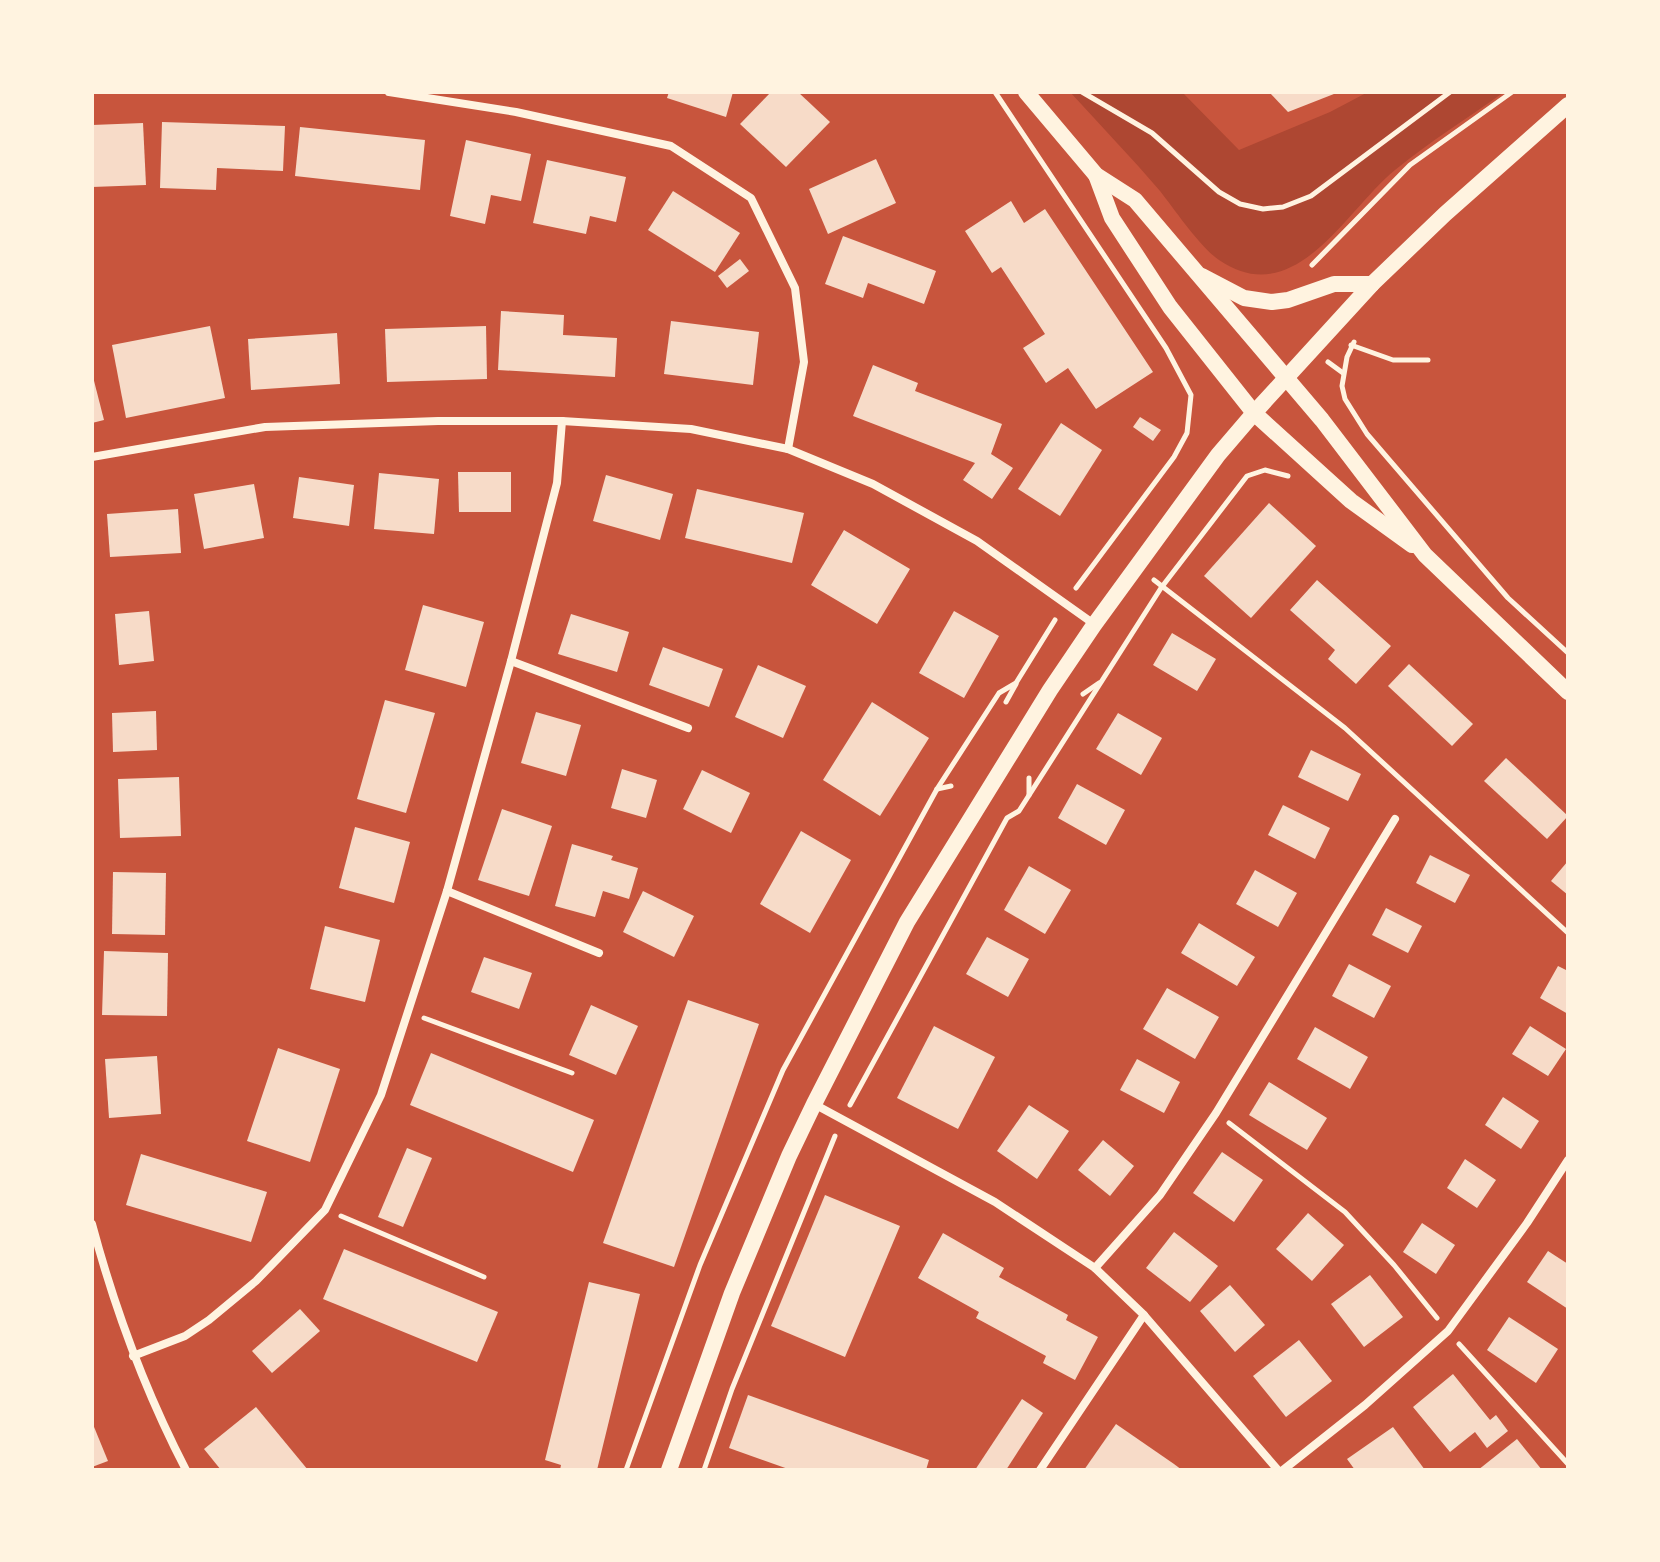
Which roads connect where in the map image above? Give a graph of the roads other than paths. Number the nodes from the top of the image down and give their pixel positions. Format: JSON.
{"nodes":[{"id":1,"x":389,"y":92,"type":"edge"},
{"id":2,"x":1026,"y":92,"type":"edge"},
{"id":3,"x":1568,"y":105,"type":"edge"},
{"id":4,"x":1096,"y":175,"type":"junction"},
{"id":5,"x":1194,"y":272,"type":"junction"},
{"id":6,"x":1372,"y":284,"type":"junction"},
{"id":7,"x":1287,"y":378,"type":"junction"},
{"id":8,"x":1254,"y":413,"type":"junction"},
{"id":9,"x":562,"y":421,"type":"junction"},
{"id":10,"x":788,"y":449,"type":"junction"},
{"id":11,"x":92,"y":457,"type":"edge"},
{"id":12,"x":1425,"y":555,"type":"junction"},
{"id":13,"x":1094,"y":625,"type":"junction"},
{"id":14,"x":511,"y":661,"type":"junction"},
{"id":15,"x":1568,"y":692,"type":"edge"},
{"id":16,"x":688,"y":728,"type":"dead end"},
{"id":17,"x":1395,"y":819,"type":"dead end"},
{"id":18,"x":447,"y":891,"type":"junction"},
{"id":19,"x":599,"y":953,"type":"dead end"},
{"id":20,"x":814,"y":1104,"type":"junction"},
{"id":21,"x":1568,"y":1160,"type":"edge"},
{"id":22,"x":92,"y":1224,"type":"edge"},
{"id":23,"x":1095,"y":1268,"type":"junction"},
{"id":24,"x":1144,"y":1315,"type":"junction"},
{"id":25,"x":133,"y":1356,"type":"junction"},
{"id":26,"x":186,"y":1470,"type":"edge"},
{"id":27,"x":669,"y":1470,"type":"edge"},
{"id":28,"x":1040,"y":1470,"type":"edge"},
{"id":29,"x":1280,"y":1470,"type":"edge"}],
"edges":[{"from":1,"to":10,"type":"street"},
{"from":2,"to":4,"type":"main road"},
{"from":3,"to":6,"type":"main road"},
{"from":4,"to":5,"type":"main road"},
{"from":4,"to":8,"type":"main road"},
{"from":5,"to":6,"type":"main road"},
{"from":5,"to":7,"type":"main road"},
{"from":6,"to":7,"type":"main road"},
{"from":7,"to":8,"type":"main road"},
{"from":7,"to":12,"type":"main road"},
{"from":8,"to":12,"type":"main road"},
{"from":8,"to":13,"type":"main road"},
{"from":9,"to":10,"type":"street"},
{"from":9,"to":11,"type":"street"},
{"from":9,"to":14,"type":"street"},
{"from":10,"to":13,"type":"street"},
{"from":12,"to":15,"type":"main road"},
{"from":13,"to":20,"type":"main road"},
{"from":14,"to":16,"type":"street"},
{"from":14,"to":18,"type":"street"},
{"from":17,"to":23,"type":"street"},
{"from":18,"to":19,"type":"street"},
{"from":18,"to":25,"type":"street"},
{"from":20,"to":23,"type":"street"},
{"from":20,"to":27,"type":"main road"},
{"from":21,"to":29,"type":"street"},
{"from":22,"to":25,"type":"street"},
{"from":23,"to":24,"type":"street"},
{"from":24,"to":28,"type":"street"},
{"from":24,"to":29,"type":"street"},
{"from":25,"to":26,"type":"street"}]}
